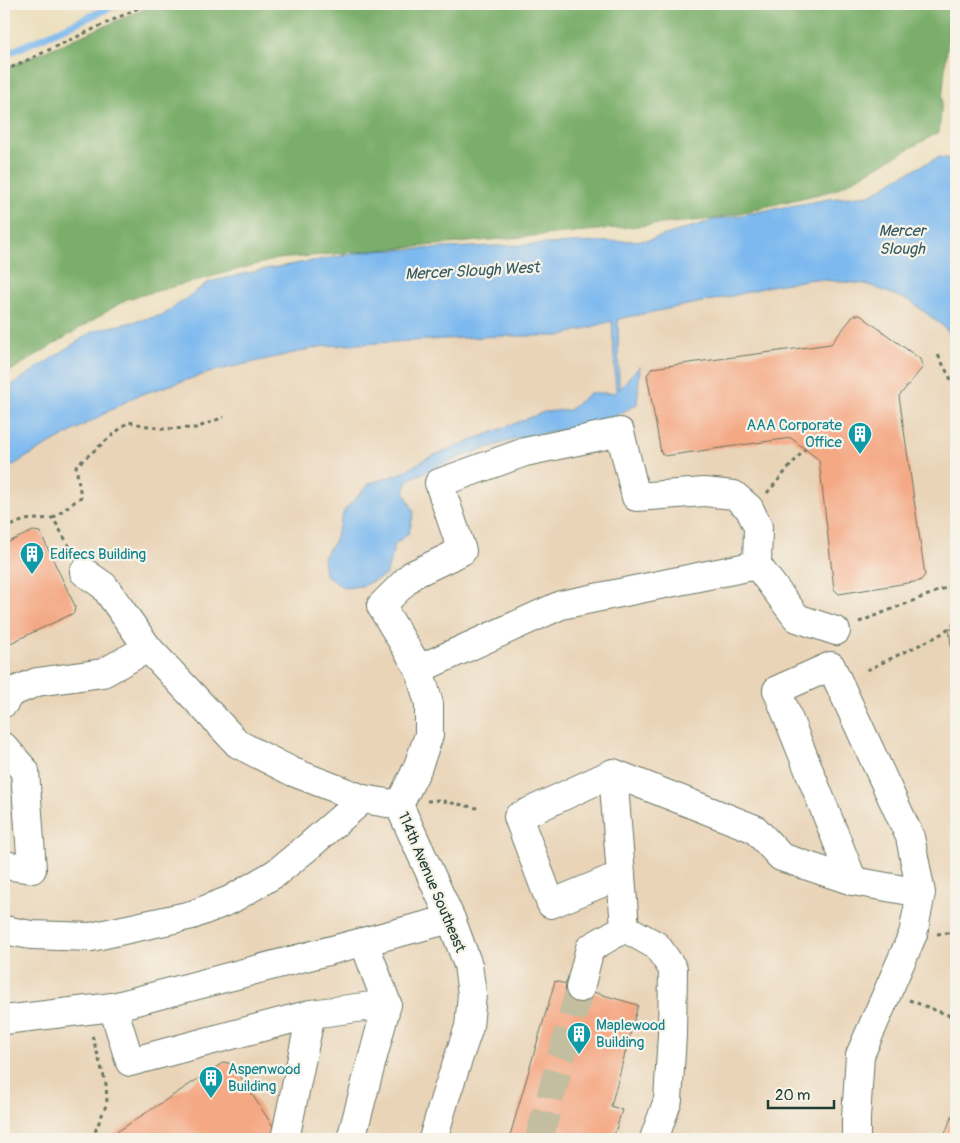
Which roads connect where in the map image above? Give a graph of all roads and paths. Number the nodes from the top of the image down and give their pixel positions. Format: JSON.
{"nodes":[{"id":1,"x":148,"y":4,"type":"edge"},
{"id":2,"x":141,"y":5,"type":"edge"},
{"id":3,"x":4,"y":71,"type":"edge"},
{"id":4,"x":938,"y":355,"type":"dead end"},
{"id":5,"x":224,"y":416,"type":"dead end"},
{"id":6,"x":956,"y":431,"type":"edge"},
{"id":7,"x":805,"y":449,"type":"dead end"},
{"id":8,"x":749,"y":508,"type":"junction"},
{"id":9,"x":53,"y":518,"type":"junction"},
{"id":10,"x":4,"y":529,"type":"edge"},
{"id":11,"x":757,"y":565,"type":"junction"},
{"id":12,"x":84,"y":572,"type":"joint"},
{"id":13,"x":956,"y":584,"type":"edge"},
{"id":14,"x":956,"y":623,"type":"edge"},
{"id":15,"x":836,"y":632,"type":"joint"},
{"id":16,"x":148,"y":648,"type":"junction"},
{"id":17,"x":418,"y":669,"type":"junction"},
{"id":18,"x":867,"y":670,"type":"dead end"},
{"id":19,"x":4,"y":703,"type":"edge"},
{"id":20,"x":4,"y":747,"type":"edge"},
{"id":21,"x":613,"y":774,"type":"junction"},
{"id":22,"x":363,"y":799,"type":"junction"},
{"id":23,"x":399,"y":805,"type":"junction"},
{"id":24,"x":476,"y":808,"type":"dead end"},
{"id":25,"x":4,"y":865,"type":"edge"},
{"id":26,"x":621,"y":875,"type":"junction"},
{"id":27,"x":853,"y":882,"type":"junction"},
{"id":28,"x":921,"y":893,"type":"junction"},
{"id":29,"x":451,"y":919,"type":"junction"},
{"id":30,"x":626,"y":928,"type":"junction"},
{"id":31,"x":4,"y":930,"type":"edge"},
{"id":32,"x":364,"y":942,"type":"junction"},
{"id":33,"x":580,"y":988,"type":"tunnel mouth"},
{"id":34,"x":887,"y":994,"type":"junction"},
{"id":35,"x":387,"y":1004,"type":"junction"},
{"id":36,"x":113,"y":1007,"type":"junction"},
{"id":37,"x":85,"y":1010,"type":"junction"},
{"id":38,"x":311,"y":1014,"type":"junction"},
{"id":39,"x":956,"y":1018,"type":"edge"},
{"id":40,"x":4,"y":1020,"type":"edge"},
{"id":41,"x":92,"y":1139,"type":"edge"},
{"id":42,"x":285,"y":1139,"type":"edge"},
{"id":43,"x":351,"y":1139,"type":"edge"},
{"id":44,"x":433,"y":1139,"type":"edge"},
{"id":45,"x":654,"y":1139,"type":"edge"},
{"id":46,"x":856,"y":1139,"type":"edge"}],
"edges":[{"from":1,"to":2,"type":"path"},
{"from":2,"to":3,"type":"path"},
{"from":4,"to":6,"type":"path"},
{"from":5,"to":9,"type":"path"},
{"from":7,"to":8,"type":"path"},
{"from":8,"to":11,"type":"street"},
{"from":8,"to":17,"type":"street","name":"114th Avenue Southeast"},
{"from":9,"to":10,"type":"path"},
{"from":9,"to":12,"type":"path"},
{"from":11,"to":15,"type":"street"},
{"from":11,"to":17,"type":"street"},
{"from":12,"to":16,"type":"street"},
{"from":13,"to":15,"type":"path"},
{"from":14,"to":18,"type":"path"},
{"from":16,"to":19,"type":"street"},
{"from":16,"to":22,"type":"street"},
{"from":17,"to":23,"type":"street","name":"114th Avenue Southeast"},
{"from":20,"to":25,"type":"street"},
{"from":21,"to":26,"type":"street"},
{"from":21,"to":26,"type":"street"},
{"from":21,"to":27,"type":"street"},
{"from":22,"to":23,"type":"street"},
{"from":22,"to":31,"type":"street"},
{"from":23,"to":24,"type":"path"},
{"from":23,"to":29,"type":"street","name":"114th Avenue Southeast"},
{"from":26,"to":30,"type":"street"},
{"from":27,"to":28,"type":"street"},
{"from":27,"to":28,"type":"street"},
{"from":28,"to":34,"type":"street"},
{"from":29,"to":32,"type":"street"},
{"from":29,"to":44,"type":"street","name":"114th Avenue Southeast"},
{"from":30,"to":33,"type":"street"},
{"from":30,"to":45,"type":"street"},
{"from":32,"to":35,"type":"street"},
{"from":32,"to":36,"type":"street"},
{"from":34,"to":39,"type":"path"},
{"from":34,"to":46,"type":"street"},
{"from":35,"to":38,"type":"street"},
{"from":35,"to":43,"type":"street"},
{"from":36,"to":37,"type":"street"},
{"from":36,"to":38,"type":"street"},
{"from":37,"to":40,"type":"street"},
{"from":37,"to":41,"type":"path"},
{"from":38,"to":42,"type":"street"}]}
